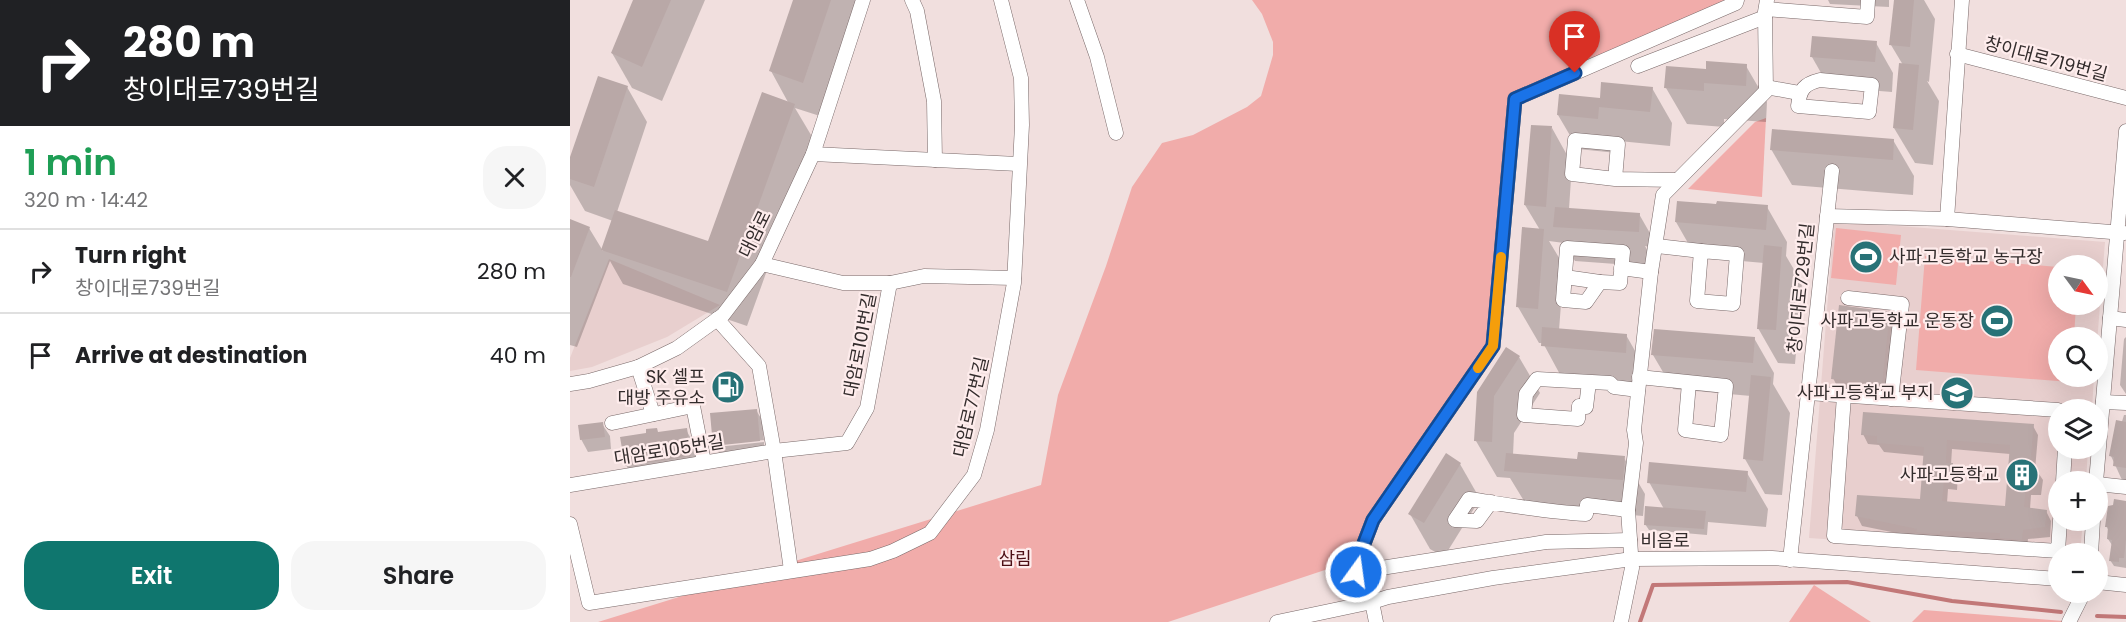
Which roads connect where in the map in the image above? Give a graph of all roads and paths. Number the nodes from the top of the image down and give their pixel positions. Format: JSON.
{"nodes":[{"id":1,"x":863,"y":0,"type":"edge"},
{"id":2,"x":912,"y":0,"type":"edge"},
{"id":3,"x":1001,"y":0,"type":"edge"},
{"id":4,"x":1077,"y":0,"type":"edge"},
{"id":5,"x":1737,"y":0,"type":"edge"},
{"id":6,"x":1868,"y":0,"type":"edge"},
{"id":7,"x":1962,"y":0,"type":"edge"},
{"id":8,"x":1766,"y":9,"type":"edge"},
{"id":9,"x":1957,"y":54,"type":"junction"},
{"id":10,"x":1638,"y":66,"type":"dead end"},
{"id":11,"x":1766,"y":87,"type":"junction"},
{"id":12,"x":1800,"y":93,"type":"junction"},
{"id":13,"x":2126,"y":98,"type":"edge"},
{"id":14,"x":2126,"y":131,"type":"edge"},
{"id":15,"x":1116,"y":133,"type":"dead end"},
{"id":16,"x":813,"y":154,"type":"junction"},
{"id":17,"x":935,"y":160,"type":"junction"},
{"id":18,"x":1019,"y":164,"type":"junction"},
{"id":19,"x":1832,"y":171,"type":"dead end"},
{"id":20,"x":1615,"y":179,"type":"dead end"},
{"id":21,"x":1677,"y":180,"type":"junction"},
{"id":22,"x":1827,"y":216,"type":"junction"},
{"id":23,"x":1947,"y":219,"type":"junction"},
{"id":24,"x":2122,"y":233,"type":"edge"},
{"id":25,"x":1657,"y":246,"type":"junction"},
{"id":26,"x":1701,"y":251,"type":"junction"},
{"id":27,"x":762,"y":264,"type":"junction"},
{"id":28,"x":1621,"y":268,"type":"junction"},
{"id":29,"x":1651,"y":272,"type":"junction"},
{"id":30,"x":1565,"y":277,"type":"junction"},
{"id":31,"x":1014,"y":278,"type":"junction"},
{"id":32,"x":1600,"y":282,"type":"junction"},
{"id":33,"x":890,"y":283,"type":"junction"},
{"id":34,"x":1848,"y":298,"type":"dead end"},
{"id":35,"x":2110,"y":318,"type":"junction"},
{"id":36,"x":717,"y":319,"type":"junction"},
{"id":37,"x":2126,"y":320,"type":"edge"},
{"id":38,"x":639,"y":367,"type":"junction"},
{"id":39,"x":1588,"y":382,"type":"junction"},
{"id":40,"x":1689,"y":382,"type":"junction"},
{"id":41,"x":570,"y":384,"type":"edge"},
{"id":42,"x":1638,"y":384,"type":"junction"},
{"id":43,"x":1808,"y":393,"type":"junction"},
{"id":44,"x":1844,"y":396,"type":"junction"},
{"id":45,"x":1891,"y":399,"type":"junction"},
{"id":46,"x":2102,"y":399,"type":"edge"},
{"id":47,"x":2126,"y":403,"type":"edge"},
{"id":48,"x":2108,"y":407,"type":"edge"},
{"id":49,"x":2048,"y":409,"type":"edge"},
{"id":50,"x":653,"y":414,"type":"junction"},
{"id":51,"x":612,"y":423,"type":"dead end"},
{"id":52,"x":774,"y":451,"type":"junction"},
{"id":53,"x":704,"y":462,"type":"junction"},
{"id":54,"x":2108,"y":484,"type":"edge"},
{"id":55,"x":570,"y":485,"type":"edge"},
{"id":56,"x":2126,"y":486,"type":"edge"},
{"id":57,"x":1491,"y":502,"type":"dead end"},
{"id":58,"x":1628,"y":510,"type":"junction"},
{"id":59,"x":570,"y":524,"type":"edge"},
{"id":60,"x":2059,"y":531,"type":"edge"},
{"id":61,"x":1630,"y":540,"type":"junction"},
{"id":62,"x":572,"y":545,"type":"edge"},
{"id":63,"x":1632,"y":559,"type":"junction"},
{"id":64,"x":1790,"y":560,"type":"junction"},
{"id":65,"x":791,"y":570,"type":"junction"},
{"id":66,"x":1356,"y":572,"type":"junction"},
{"id":67,"x":2048,"y":578,"type":"edge"},
{"id":68,"x":2108,"y":583,"type":"edge"},
{"id":69,"x":2126,"y":585,"type":"edge"},
{"id":70,"x":1372,"y":602,"type":"junction"},
{"id":71,"x":2078,"y":603,"type":"edge"},
{"id":72,"x":1276,"y":622,"type":"edge"},
{"id":73,"x":1376,"y":622,"type":"edge"},
{"id":74,"x":1621,"y":622,"type":"edge"},
{"id":75,"x":2069,"y":622,"type":"edge"}],
"edges":[{"from":1,"to":16,"type":"street","name":"대암로"},
{"from":2,"to":17,"type":"street"},
{"from":3,"to":18,"type":"street","name":"대암로77번길"},
{"from":4,"to":15,"type":"street"},
{"from":5,"to":66,"type":"street"},
{"from":6,"to":8,"type":"street"},
{"from":7,"to":9,"type":"street"},
{"from":8,"to":10,"type":"street"},
{"from":8,"to":11,"type":"street"},
{"from":9,"to":13,"type":"street","name":"창이대로719번길"},
{"from":9,"to":23,"type":"street"},
{"from":11,"to":12,"type":"street"},
{"from":11,"to":21,"type":"street"},
{"from":12,"to":12,"type":"street"},
{"from":14,"to":24,"type":"street"},
{"from":16,"to":17,"type":"street"},
{"from":16,"to":27,"type":"street","name":"대암로"},
{"from":17,"to":18,"type":"street"},
{"from":18,"to":31,"type":"street","name":"대암로77번길"},
{"from":19,"to":22,"type":"street"},
{"from":20,"to":21,"type":"street"},
{"from":21,"to":25,"type":"street"},
{"from":22,"to":23,"type":"street","name":"창이대로729번길"},
{"from":22,"to":43,"type":"street","name":"창이대로729번길"},
{"from":23,"to":24,"type":"street"},
{"from":24,"to":35,"type":"street"},
{"from":25,"to":26,"type":"street"},
{"from":25,"to":29,"type":"street"},
{"from":26,"to":26,"type":"street"},
{"from":27,"to":33,"type":"street","name":"대암로101번길"},
{"from":27,"to":36,"type":"street","name":"대암로"},
{"from":28,"to":29,"type":"street"},
{"from":28,"to":30,"type":"street"},
{"from":28,"to":32,"type":"street"},
{"from":29,"to":42,"type":"street"},
{"from":30,"to":32,"type":"street"},
{"from":30,"to":32,"type":"street"},
{"from":31,"to":33,"type":"street","name":"대암로101번길"},
{"from":31,"to":65,"type":"street","name":"대암로77번길"},
{"from":33,"to":52,"type":"street","name":"대암로101번길"},
{"from":34,"to":45,"type":"street"},
{"from":35,"to":37,"type":"street"},
{"from":35,"to":46,"type":"street"},
{"from":36,"to":38,"type":"street","name":"대암로"},
{"from":36,"to":52,"type":"street"},
{"from":38,"to":41,"type":"street","name":"대암로"},
{"from":38,"to":50,"type":"street"},
{"from":39,"to":39,"type":"street"},
{"from":39,"to":42,"type":"street"},
{"from":40,"to":40,"type":"street"},
{"from":40,"to":42,"type":"street"},
{"from":42,"to":58,"type":"street"},
{"from":43,"to":44,"type":"street"},
{"from":43,"to":64,"type":"street","name":"창이대로729번길"},
{"from":44,"to":45,"type":"street"},
{"from":44,"to":60,"type":"street"},
{"from":45,"to":49,"type":"street"},
{"from":47,"to":48,"type":"street"},
{"from":50,"to":51,"type":"street"},
{"from":50,"to":53,"type":"street"},
{"from":52,"to":53,"type":"street","name":"대암로105번길"},
{"from":52,"to":65,"type":"street"},
{"from":53,"to":55,"type":"street","name":"대암로105번길"},
{"from":54,"to":56,"type":"street"},
{"from":57,"to":58,"type":"street"},
{"from":58,"to":61,"type":"street"},
{"from":59,"to":62,"type":"street"},
{"from":61,"to":63,"type":"street"},
{"from":61,"to":66,"type":"street"},
{"from":62,"to":65,"type":"street","name":"대암로77번길"},
{"from":63,"to":64,"type":"street","name":"비음로"},
{"from":63,"to":70,"type":"street","name":"비음로"},
{"from":63,"to":74,"type":"street"},
{"from":64,"to":67,"type":"street","name":"비음로"},
{"from":66,"to":70,"type":"street"},
{"from":68,"to":69,"type":"street"},
{"from":70,"to":72,"type":"street","name":"비음로"},
{"from":70,"to":73,"type":"street"},
{"from":71,"to":75,"type":"street"}]}
